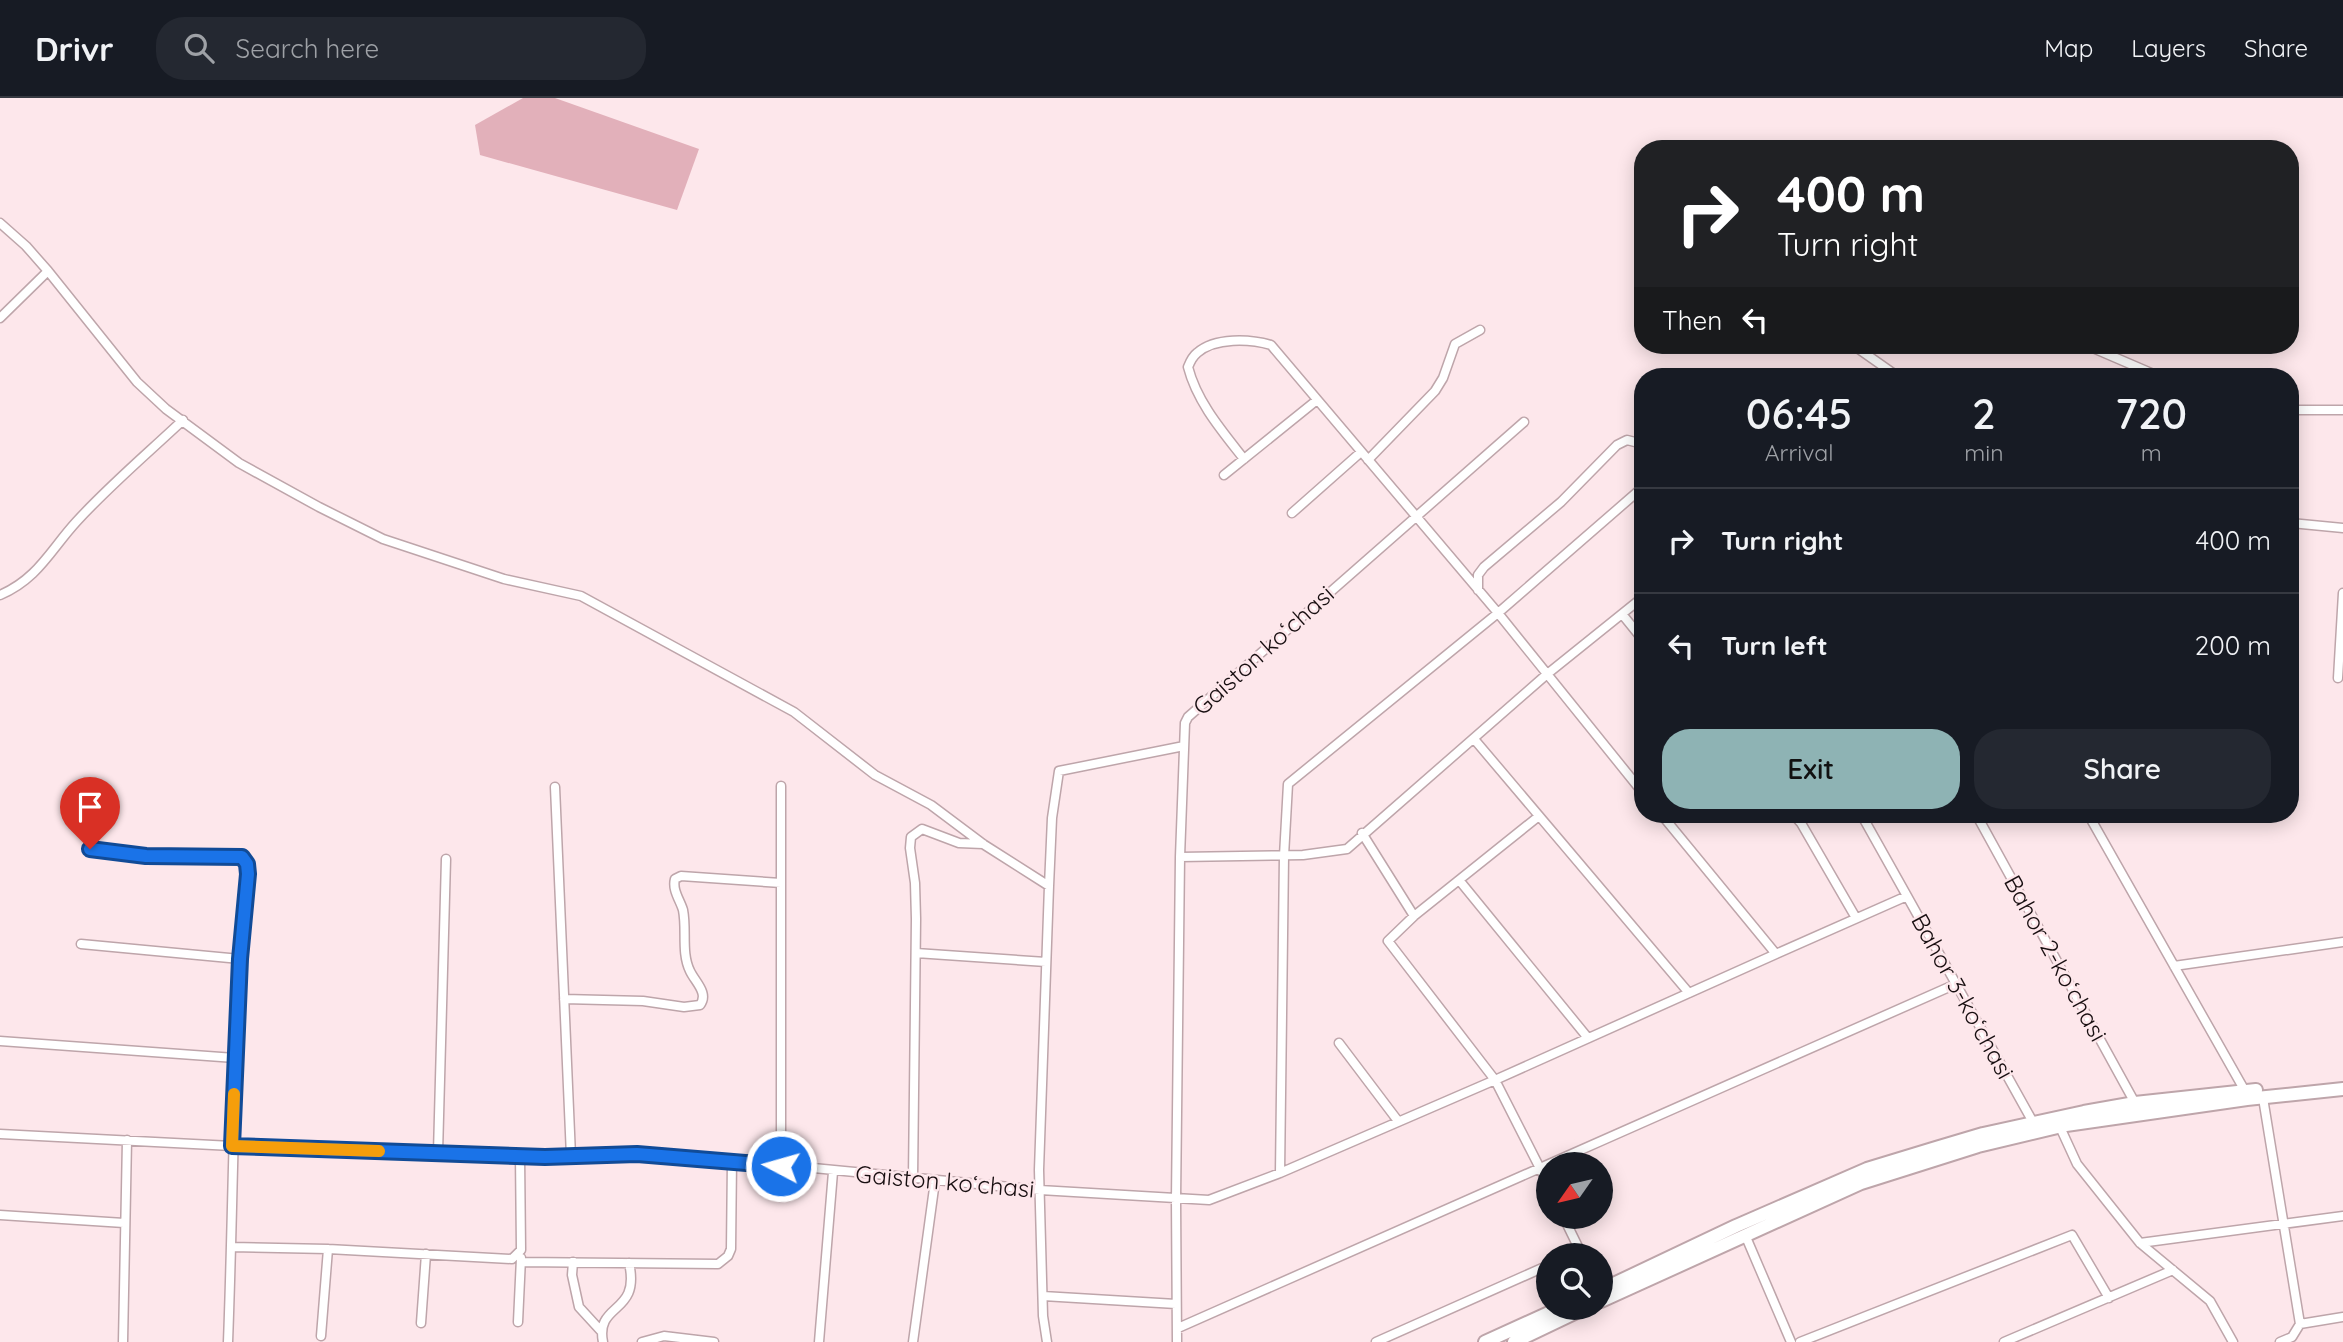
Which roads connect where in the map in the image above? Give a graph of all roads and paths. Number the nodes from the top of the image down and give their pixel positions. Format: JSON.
{"nodes":[{"id":1,"x":0,"y":223,"type":"edge"},
{"id":2,"x":48,"y":271,"type":"junction"},
{"id":3,"x":0,"y":318,"type":"edge"},
{"id":4,"x":1480,"y":330,"type":"dead end"},
{"id":5,"x":1866,"y":354,"type":"edge"},
{"id":6,"x":2107,"y":354,"type":"edge"},
{"id":7,"x":1886,"y":368,"type":"edge"},
{"id":8,"x":2139,"y":368,"type":"edge"},
{"id":9,"x":1317,"y":400,"type":"junction"},
{"id":10,"x":2299,"y":410,"type":"edge"},
{"id":11,"x":2343,"y":410,"type":"edge"},
{"id":12,"x":183,"y":420,"type":"junction"},
{"id":13,"x":1524,"y":422,"type":"dead end"},
{"id":14,"x":1634,"y":442,"type":"edge"},
{"id":15,"x":1361,"y":452,"type":"junction"},
{"id":16,"x":1244,"y":459,"type":"junction"},
{"id":17,"x":1368,"y":460,"type":"junction"},
{"id":18,"x":1224,"y":475,"type":"dead end"},
{"id":19,"x":1634,"y":495,"type":"edge"},
{"id":20,"x":1292,"y":513,"type":"dead end"},
{"id":21,"x":1415,"y":516,"type":"junction"},
{"id":22,"x":2299,"y":524,"type":"edge"},
{"id":23,"x":2343,"y":527,"type":"edge"},
{"id":24,"x":1478,"y":590,"type":"junction"},
{"id":25,"x":2343,"y":593,"type":"edge"},
{"id":26,"x":0,"y":594,"type":"edge"},
{"id":27,"x":1634,"y":604,"type":"edge"},
{"id":28,"x":1498,"y":613,"type":"junction"},
{"id":29,"x":1622,"y":614,"type":"junction"},
{"id":30,"x":1634,"y":629,"type":"edge"},
{"id":31,"x":1546,"y":675,"type":"junction"},
{"id":32,"x":2338,"y":678,"type":"dead end"},
{"id":33,"x":1474,"y":739,"type":"junction"},
{"id":34,"x":1184,"y":746,"type":"junction"},
{"id":35,"x":1634,"y":782,"type":"edge"},
{"id":36,"x":781,"y":786,"type":"dead end"},
{"id":37,"x":555,"y":787,"type":"dead end"},
{"id":38,"x":1539,"y":816,"type":"junction"},
{"id":39,"x":1668,"y":823,"type":"edge"},
{"id":40,"x":1801,"y":823,"type":"edge"},
{"id":41,"x":1866,"y":823,"type":"edge"},
{"id":42,"x":1981,"y":823,"type":"edge"},
{"id":43,"x":2093,"y":823,"type":"edge"},
{"id":44,"x":1362,"y":833,"type":"junction"},
{"id":45,"x":983,"y":844,"type":"junction"},
{"id":46,"x":90,"y":849,"type":"dead end"},
{"id":47,"x":1180,"y":856,"type":"junction"},
{"id":48,"x":1284,"y":856,"type":"junction"},
{"id":49,"x":446,"y":859,"type":"dead end"},
{"id":50,"x":1459,"y":880,"type":"junction"},
{"id":51,"x":781,"y":883,"type":"junction"},
{"id":52,"x":1049,"y":886,"type":"junction"},
{"id":53,"x":1907,"y":896,"type":"junction"},
{"id":54,"x":1414,"y":916,"type":"junction"},
{"id":55,"x":1856,"y":918,"type":"junction"},
{"id":56,"x":2343,"y":942,"type":"edge"},
{"id":57,"x":81,"y":944,"type":"dead end"},
{"id":58,"x":916,"y":953,"type":"junction"},
{"id":59,"x":1776,"y":954,"type":"junction"},
{"id":60,"x":240,"y":959,"type":"junction"},
{"id":61,"x":1046,"y":962,"type":"junction"},
{"id":62,"x":2175,"y":966,"type":"junction"},
{"id":63,"x":1956,"y":984,"type":"junction"},
{"id":64,"x":1689,"y":993,"type":"junction"},
{"id":65,"x":565,"y":999,"type":"junction"},
{"id":66,"x":1588,"y":1038,"type":"junction"},
{"id":67,"x":0,"y":1041,"type":"edge"},
{"id":68,"x":1339,"y":1043,"type":"dead end"},
{"id":69,"x":235,"y":1058,"type":"junction"},
{"id":70,"x":1495,"y":1080,"type":"junction"},
{"id":71,"x":2343,"y":1081,"type":"edge"},
{"id":72,"x":2343,"y":1089,"type":"edge"},
{"id":73,"x":2245,"y":1091,"type":"junction"},
{"id":74,"x":2263,"y":1098,"type":"junction"},
{"id":75,"x":2136,"y":1103,"type":"junction"},
{"id":76,"x":1398,"y":1122,"type":"junction"},
{"id":77,"x":2034,"y":1124,"type":"junction"},
{"id":78,"x":2060,"y":1126,"type":"junction"},
{"id":79,"x":0,"y":1134,"type":"edge"},
{"id":80,"x":127,"y":1140,"type":"junction"},
{"id":81,"x":232,"y":1146,"type":"junction"},
{"id":82,"x":1573,"y":1152,"type":"edge"},
{"id":83,"x":438,"y":1153,"type":"junction"},
{"id":84,"x":520,"y":1156,"type":"junction"},
{"id":85,"x":571,"y":1156,"type":"junction"},
{"id":86,"x":732,"y":1160,"type":"junction"},
{"id":87,"x":1536,"y":1161,"type":"edge"},
{"id":88,"x":781,"y":1166,"type":"junction"},
{"id":89,"x":1536,"y":1168,"type":"edge"},
{"id":90,"x":833,"y":1172,"type":"junction"},
{"id":91,"x":1280,"y":1173,"type":"junction"},
{"id":92,"x":913,"y":1178,"type":"junction"},
{"id":93,"x":935,"y":1181,"type":"junction"},
{"id":94,"x":1040,"y":1190,"type":"junction"},
{"id":95,"x":1176,"y":1199,"type":"junction"},
{"id":96,"x":0,"y":1215,"type":"edge"},
{"id":97,"x":2343,"y":1216,"type":"edge"},
{"id":98,"x":124,"y":1223,"type":"junction"},
{"id":99,"x":2284,"y":1225,"type":"junction"},
{"id":100,"x":1746,"y":1237,"type":"junction"},
{"id":101,"x":2140,"y":1243,"type":"junction"},
{"id":102,"x":231,"y":1247,"type":"junction"},
{"id":103,"x":328,"y":1250,"type":"junction"},
{"id":104,"x":521,"y":1250,"type":"junction"},
{"id":105,"x":426,"y":1254,"type":"junction"},
{"id":106,"x":521,"y":1262,"type":"junction"},
{"id":107,"x":573,"y":1262,"type":"junction"},
{"id":108,"x":629,"y":1263,"type":"junction"},
{"id":109,"x":2173,"y":1270,"type":"junction"},
{"id":110,"x":1536,"y":1271,"type":"edge"},
{"id":111,"x":1613,"y":1284,"type":"edge"},
{"id":112,"x":1043,"y":1296,"type":"junction"},
{"id":113,"x":1613,"y":1296,"type":"edge"},
{"id":114,"x":2109,"y":1298,"type":"junction"},
{"id":115,"x":1176,"y":1304,"type":"junction"},
{"id":116,"x":2343,"y":1317,"type":"edge"},
{"id":117,"x":1536,"y":1319,"type":"edge"},
{"id":118,"x":1560,"y":1320,"type":"edge"},
{"id":119,"x":518,"y":1322,"type":"dead end"},
{"id":120,"x":421,"y":1323,"type":"dead end"},
{"id":121,"x":2300,"y":1324,"type":"junction"},
{"id":122,"x":1178,"y":1328,"type":"junction"},
{"id":123,"x":601,"y":1331,"type":"junction"},
{"id":124,"x":321,"y":1336,"type":"dead end"},
{"id":125,"x":122,"y":1342,"type":"edge"},
{"id":126,"x":228,"y":1342,"type":"edge"},
{"id":127,"x":603,"y":1342,"type":"edge"},
{"id":128,"x":642,"y":1342,"type":"edge"},
{"id":129,"x":714,"y":1342,"type":"edge"},
{"id":130,"x":819,"y":1342,"type":"edge"},
{"id":131,"x":913,"y":1342,"type":"edge"},
{"id":132,"x":1048,"y":1342,"type":"edge"},
{"id":133,"x":1177,"y":1342,"type":"edge"},
{"id":134,"x":1376,"y":1342,"type":"edge"},
{"id":135,"x":1485,"y":1342,"type":"edge"},
{"id":136,"x":1514,"y":1342,"type":"edge"},
{"id":137,"x":1791,"y":1342,"type":"edge"},
{"id":138,"x":1800,"y":1342,"type":"edge"},
{"id":139,"x":2004,"y":1342,"type":"edge"},
{"id":140,"x":2233,"y":1342,"type":"edge"},
{"id":141,"x":2280,"y":1342,"type":"edge"}],
"edges":[{"from":1,"to":2,"type":"street"},
{"from":2,"to":3,"type":"street"},
{"from":2,"to":12,"type":"street"},
{"from":4,"to":17,"type":"street"},
{"from":5,"to":7,"type":"street"},
{"from":6,"to":8,"type":"street"},
{"from":9,"to":15,"type":"street"},
{"from":9,"to":16,"type":"street"},
{"from":9,"to":16,"type":"street"},
{"from":10,"to":11,"type":"street"},
{"from":12,"to":26,"type":"street"},
{"from":12,"to":45,"type":"street"},
{"from":13,"to":21,"type":"street","name":"Gaiston koʻchasi"},
{"from":14,"to":24,"type":"street"},
{"from":15,"to":17,"type":"street"},
{"from":15,"to":20,"type":"street"},
{"from":16,"to":18,"type":"street"},
{"from":17,"to":21,"type":"street"},
{"from":19,"to":28,"type":"street"},
{"from":21,"to":24,"type":"street"},
{"from":21,"to":34,"type":"street","name":"Gaiston koʻchasi"},
{"from":22,"to":23,"type":"street"},
{"from":24,"to":28,"type":"street"},
{"from":25,"to":32,"type":"street"},
{"from":27,"to":29,"type":"street"},
{"from":28,"to":31,"type":"street"},
{"from":28,"to":48,"type":"street"},
{"from":29,"to":30,"type":"street"},
{"from":29,"to":31,"type":"street"},
{"from":31,"to":33,"type":"street"},
{"from":31,"to":35,"type":"street"},
{"from":33,"to":38,"type":"street"},
{"from":33,"to":44,"type":"street"},
{"from":34,"to":47,"type":"street","name":"Gaiston koʻchasi"},
{"from":34,"to":52,"type":"street"},
{"from":36,"to":51,"type":"street"},
{"from":37,"to":65,"type":"street"},
{"from":38,"to":50,"type":"street"},
{"from":38,"to":64,"type":"street"},
{"from":39,"to":59,"type":"street"},
{"from":40,"to":55,"type":"street"},
{"from":41,"to":53,"type":"street"},
{"from":42,"to":75,"type":"street","name":"Bahor 2-koʻchasi"},
{"from":43,"to":62,"type":"street"},
{"from":44,"to":48,"type":"street"},
{"from":44,"to":54,"type":"street"},
{"from":45,"to":52,"type":"street"},
{"from":45,"to":58,"type":"street"},
{"from":46,"to":60,"type":"street"},
{"from":47,"to":48,"type":"street"},
{"from":47,"to":95,"type":"street","name":"Gaiston koʻchasi"},
{"from":48,"to":91,"type":"street"},
{"from":49,"to":83,"type":"street"},
{"from":50,"to":54,"type":"street"},
{"from":50,"to":66,"type":"street"},
{"from":51,"to":65,"type":"street"},
{"from":51,"to":88,"type":"street"},
{"from":52,"to":61,"type":"street"},
{"from":53,"to":55,"type":"street","name":"Bahor 3-koʻchasi"},
{"from":53,"to":63,"type":"street","name":"Bahor 3-koʻchasi"},
{"from":54,"to":70,"type":"street"},
{"from":55,"to":59,"type":"street","name":"Bahor 3-koʻchasi"},
{"from":56,"to":62,"type":"street"},
{"from":57,"to":60,"type":"street"},
{"from":58,"to":61,"type":"street"},
{"from":58,"to":92,"type":"street"},
{"from":59,"to":64,"type":"street","name":"Bahor 3-koʻchasi"},
{"from":60,"to":69,"type":"street"},
{"from":61,"to":94,"type":"street"},
{"from":62,"to":73,"type":"street"},
{"from":63,"to":77,"type":"street","name":"Bahor 3-koʻchasi"},
{"from":63,"to":82,"type":"street"},
{"from":64,"to":66,"type":"street","name":"Bahor 3-koʻchasi"},
{"from":65,"to":85,"type":"street"},
{"from":66,"to":70,"type":"street","name":"Bahor 3-koʻchasi"},
{"from":67,"to":69,"type":"street"},
{"from":68,"to":76,"type":"street"},
{"from":69,"to":81,"type":"street"},
{"from":70,"to":76,"type":"street","name":"Bahor 3-koʻchasi"},
{"from":70,"to":87,"type":"street"},
{"from":71,"to":73,"type":"main road"},
{"from":72,"to":74,"type":"main road"},
{"from":73,"to":75,"type":"main road"},
{"from":74,"to":78,"type":"main road"},
{"from":74,"to":99,"type":"street"},
{"from":75,"to":77,"type":"main road"},
{"from":76,"to":91,"type":"street","name":"Bahor 3-koʻchasi"},
{"from":77,"to":111,"type":"main road"},
{"from":78,"to":100,"type":"main road"},
{"from":78,"to":101,"type":"street"},
{"from":79,"to":80,"type":"street","name":"Gaiston koʻchasi"},
{"from":80,"to":81,"type":"street","name":"Gaiston koʻchasi"},
{"from":80,"to":98,"type":"street"},
{"from":81,"to":83,"type":"street","name":"Gaiston koʻchasi"},
{"from":81,"to":102,"type":"street"},
{"from":83,"to":84,"type":"street","name":"Gaiston koʻchasi"},
{"from":84,"to":85,"type":"street","name":"Gaiston koʻchasi"},
{"from":84,"to":104,"type":"street"},
{"from":85,"to":86,"type":"street","name":"Gaiston koʻchasi"},
{"from":86,"to":88,"type":"street","name":"Gaiston koʻchasi"},
{"from":86,"to":108,"type":"street"},
{"from":88,"to":90,"type":"street","name":"Gaiston koʻchasi"},
{"from":89,"to":122,"type":"street"},
{"from":90,"to":92,"type":"street","name":"Gaiston koʻchasi"},
{"from":90,"to":130,"type":"street"},
{"from":91,"to":95,"type":"street","name":"Bahor 3-koʻchasi"},
{"from":92,"to":93,"type":"street","name":"Gaiston koʻchasi"},
{"from":93,"to":94,"type":"street","name":"Gaiston koʻchasi"},
{"from":93,"to":131,"type":"street"},
{"from":94,"to":95,"type":"street","name":"Gaiston koʻchasi"},
{"from":94,"to":112,"type":"street"},
{"from":95,"to":115,"type":"street","name":"Gaiston koʻchasi"},
{"from":96,"to":98,"type":"street"},
{"from":97,"to":99,"type":"street"},
{"from":98,"to":125,"type":"street"},
{"from":99,"to":101,"type":"street"},
{"from":99,"to":121,"type":"street"},
{"from":100,"to":113,"type":"main road"},
{"from":100,"to":137,"type":"street"},
{"from":101,"to":109,"type":"street"},
{"from":102,"to":103,"type":"street"},
{"from":102,"to":126,"type":"street"},
{"from":103,"to":105,"type":"street"},
{"from":103,"to":124,"type":"street"},
{"from":104,"to":105,"type":"street"},
{"from":104,"to":106,"type":"street"},
{"from":105,"to":120,"type":"street"},
{"from":106,"to":107,"type":"street"},
{"from":106,"to":119,"type":"street"},
{"from":107,"to":108,"type":"street"},
{"from":107,"to":123,"type":"street"},
{"from":108,"to":123,"type":"street"},
{"from":109,"to":114,"type":"street"},
{"from":109,"to":140,"type":"street"},
{"from":110,"to":134,"type":"street"},
{"from":112,"to":115,"type":"street"},
{"from":112,"to":132,"type":"street"},
{"from":114,"to":138,"type":"street"},
{"from":114,"to":139,"type":"street"},
{"from":115,"to":122,"type":"street","name":"Gaiston koʻchasi"},
{"from":116,"to":121,"type":"street"},
{"from":117,"to":135,"type":"main road"},
{"from":118,"to":136,"type":"main road"},
{"from":121,"to":141,"type":"street"},
{"from":122,"to":133,"type":"street","name":"Gaiston koʻchasi"},
{"from":123,"to":127,"type":"street"},
{"from":128,"to":129,"type":"street"}]}
